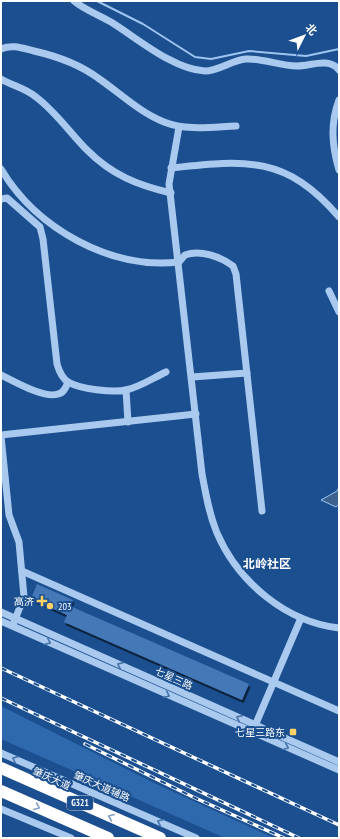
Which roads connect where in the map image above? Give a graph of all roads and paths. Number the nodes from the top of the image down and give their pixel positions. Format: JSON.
{"nodes":[{"id":1,"x":74,"y":1,"type":"edge"},
{"id":2,"x":1,"y":49,"type":"edge"},
{"id":3,"x":339,"y":70,"type":"edge"},
{"id":4,"x":1,"y":79,"type":"edge"},
{"id":5,"x":339,"y":100,"type":"edge"},
{"id":6,"x":236,"y":126,"type":"dead end"},
{"id":7,"x":179,"y":127,"type":"junction"},
{"id":8,"x":1,"y":168,"type":"edge"},
{"id":9,"x":171,"y":168,"type":"junction"},
{"id":10,"x":339,"y":170,"type":"edge"},
{"id":11,"x":170,"y":193,"type":"junction"},
{"id":12,"x":1,"y":199,"type":"edge"},
{"id":13,"x":339,"y":217,"type":"edge"},
{"id":14,"x":179,"y":262,"type":"junction"},
{"id":15,"x":329,"y":291,"type":"dead end"},
{"id":16,"x":339,"y":312,"type":"edge"},
{"id":17,"x":166,"y":372,"type":"dead end"},
{"id":18,"x":248,"y":373,"type":"junction"},
{"id":19,"x":1,"y":375,"type":"edge"},
{"id":20,"x":192,"y":377,"type":"junction"},
{"id":21,"x":68,"y":382,"type":"junction"},
{"id":22,"x":126,"y":390,"type":"junction"},
{"id":23,"x":196,"y":414,"type":"junction"},
{"id":24,"x":128,"y":422,"type":"junction"},
{"id":25,"x":1,"y":436,"type":"edge"},
{"id":26,"x":262,"y":511,"type":"dead end"},
{"id":27,"x":22,"y":570,"type":"junction"},
{"id":28,"x":1,"y":612,"type":"edge"},
{"id":29,"x":301,"y":618,"type":"junction"},
{"id":30,"x":16,"y":619,"type":"junction"},
{"id":31,"x":1,"y":621,"type":"edge"},
{"id":32,"x":13,"y":626,"type":"junction"},
{"id":33,"x":339,"y":628,"type":"edge"},
{"id":34,"x":274,"y":681,"type":"junction"},
{"id":35,"x":339,"y":711,"type":"edge"},
{"id":36,"x":255,"y":725,"type":"junction"},
{"id":37,"x":253,"y":733,"type":"junction"},
{"id":38,"x":1,"y":753,"type":"edge"},
{"id":39,"x":339,"y":762,"type":"edge"},
{"id":40,"x":1,"y":768,"type":"edge"},
{"id":41,"x":339,"y":770,"type":"edge"},
{"id":42,"x":1,"y":791,"type":"edge"},
{"id":43,"x":1,"y":809,"type":"edge"},
{"id":44,"x":71,"y":838,"type":"edge"},
{"id":45,"x":108,"y":838,"type":"edge"},
{"id":46,"x":160,"y":838,"type":"edge"},
{"id":47,"x":196,"y":838,"type":"edge"}],
"edges":[{"from":1,"to":3,"type":"street"},
{"from":2,"to":7,"type":"street"},
{"from":4,"to":11,"type":"street"},
{"from":5,"to":10,"type":"street"},
{"from":6,"to":7,"type":"street"},
{"from":7,"to":9,"type":"street"},
{"from":8,"to":14,"type":"street"},
{"from":9,"to":11,"type":"street"},
{"from":9,"to":13,"type":"street"},
{"from":11,"to":14,"type":"street"},
{"from":12,"to":21,"type":"street"},
{"from":14,"to":18,"type":"street"},
{"from":14,"to":20,"type":"street"},
{"from":15,"to":16,"type":"street"},
{"from":17,"to":22,"type":"street"},
{"from":18,"to":20,"type":"street"},
{"from":18,"to":26,"type":"street"},
{"from":19,"to":21,"type":"street"},
{"from":20,"to":23,"type":"street"},
{"from":21,"to":22,"type":"street"},
{"from":22,"to":24,"type":"street"},
{"from":23,"to":24,"type":"street"},
{"from":23,"to":29,"type":"street"},
{"from":24,"to":25,"type":"street"},
{"from":25,"to":27,"type":"street"},
{"from":27,"to":30,"type":"street"},
{"from":27,"to":34,"type":"street"},
{"from":28,"to":30,"type":"street","name":"七星三路"},
{"from":29,"to":33,"type":"street"},
{"from":29,"to":34,"type":"street"},
{"from":30,"to":32,"type":"street"},
{"from":36,"to":30,"type":"street","name":"七星三路","one_way":true},
{"from":31,"to":32,"type":"street","name":"七星三路"},
{"from":32,"to":37,"type":"street","name":"七星三路","one_way":true},
{"from":34,"to":35,"type":"street"},
{"from":34,"to":36,"type":"street"},
{"from":36,"to":37,"type":"street"},
{"from":36,"to":39,"type":"street","name":"七星三路"},
{"from":37,"to":41,"type":"street","name":"七星三路","one_way":true},
{"from":47,"to":38,"type":"street","name":"肇庆大道辅路","one_way":true},
{"from":46,"to":40,"type":"highway","name":"肇庆大道","number":"G321","one_way":true},
{"from":42,"to":45,"type":"highway","number":"G321","one_way":true},
{"from":43,"to":44,"type":"street"}]}
